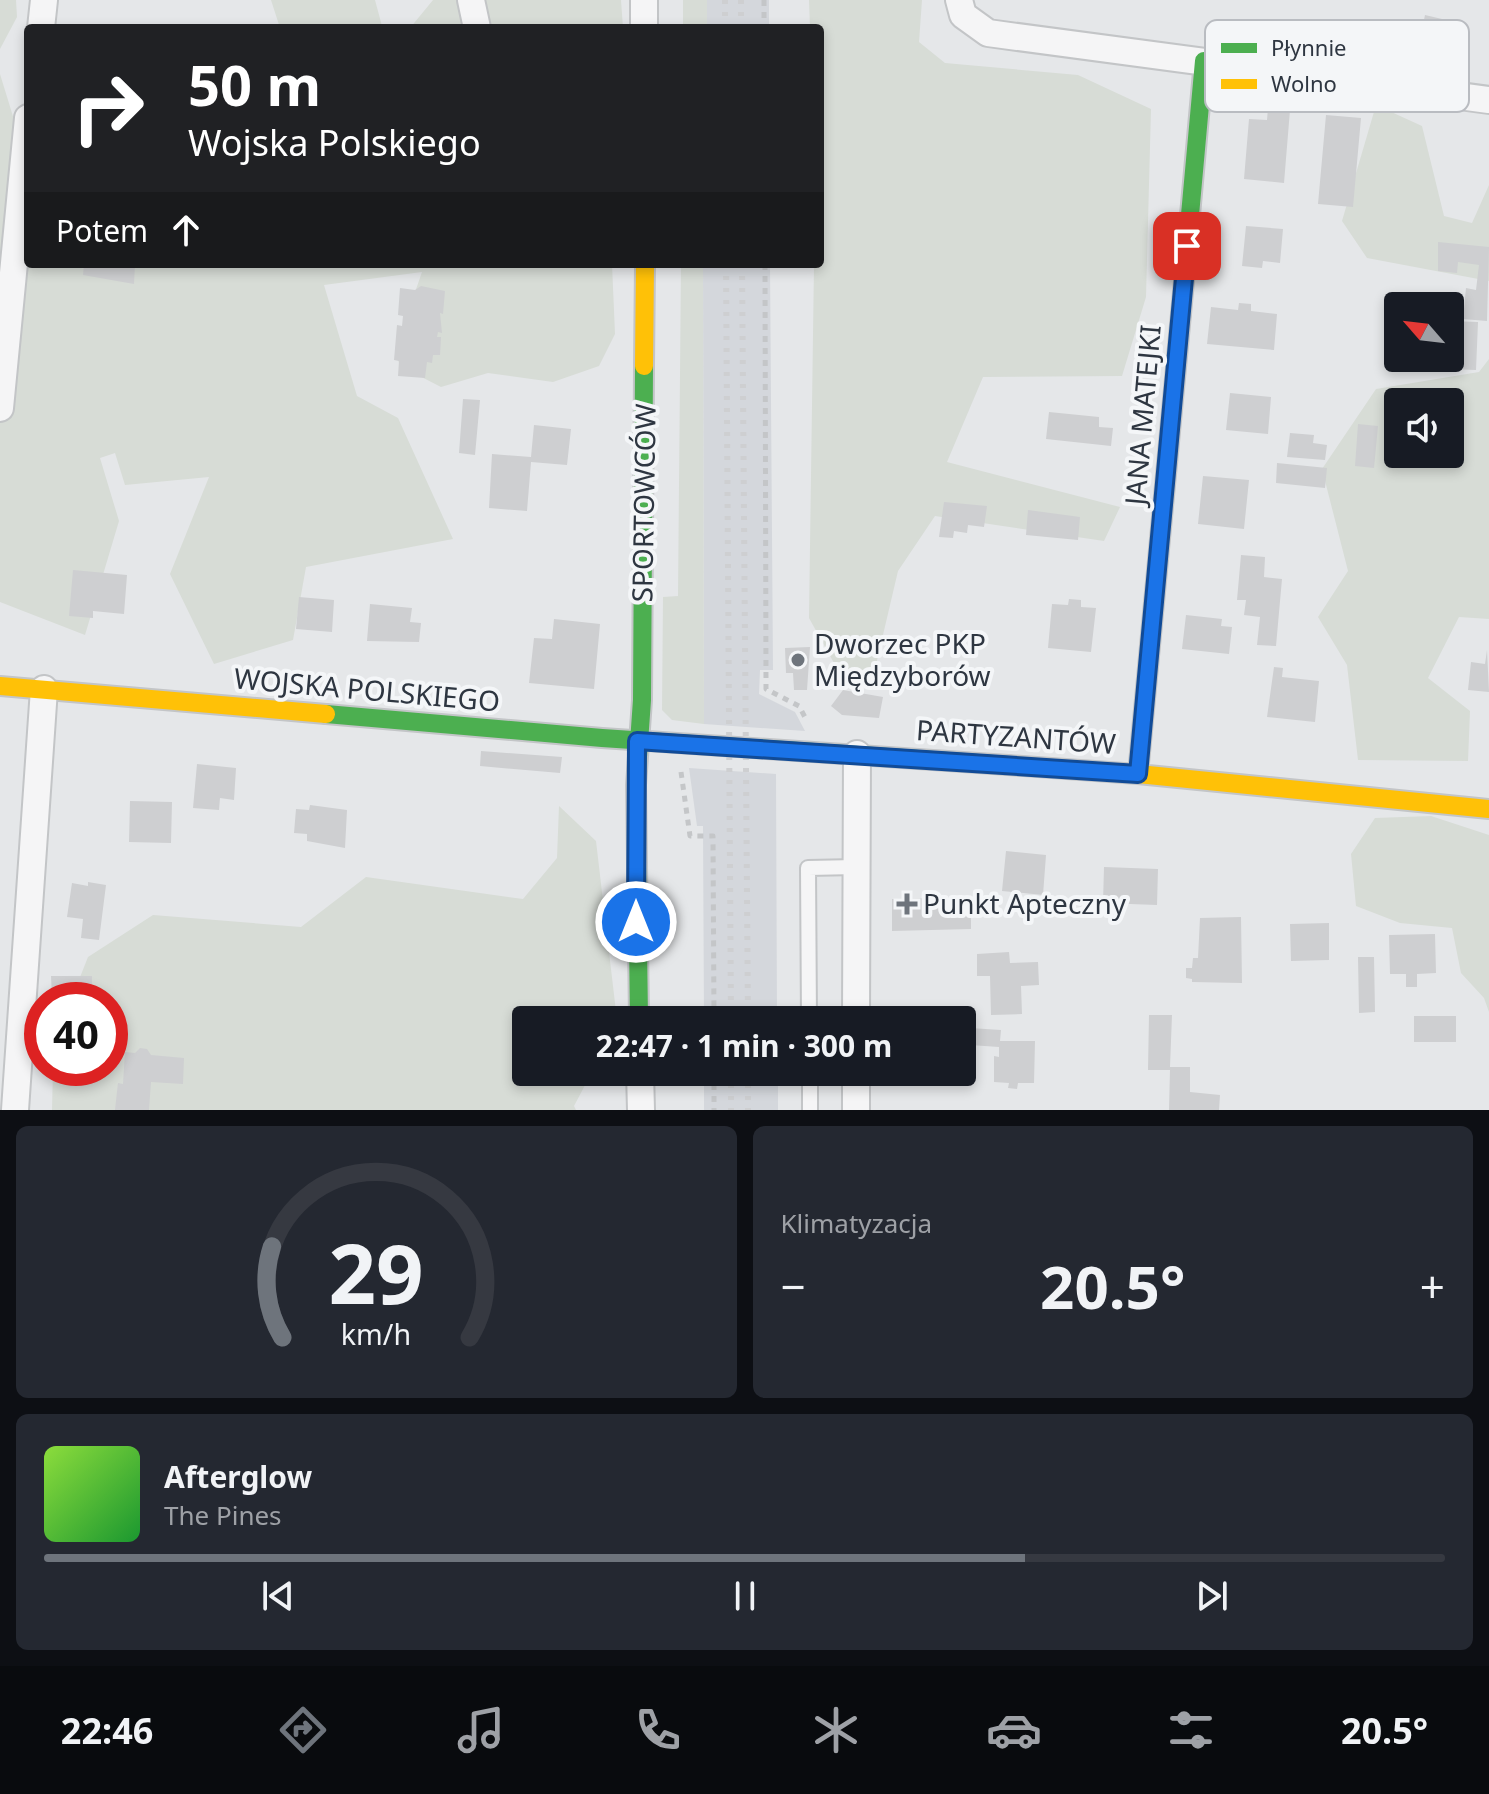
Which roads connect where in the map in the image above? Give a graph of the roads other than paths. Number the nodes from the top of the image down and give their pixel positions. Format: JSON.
{"nodes":[{"id":1,"x":44,"y":0,"type":"edge"},
{"id":2,"x":471,"y":0,"type":"edge"},
{"id":3,"x":644,"y":0,"type":"edge"},
{"id":4,"x":959,"y":2,"type":"edge"},
{"id":5,"x":41,"y":24,"type":"edge"},
{"id":6,"x":476,"y":24,"type":"edge"},
{"id":7,"x":644,"y":24,"type":"edge"},
{"id":8,"x":1204,"y":61,"type":"joint"},
{"id":9,"x":1469,"y":97,"type":"edge"},
{"id":10,"x":1489,"y":100,"type":"edge"},
{"id":11,"x":24,"y":159,"type":"edge"},
{"id":12,"x":645,"y":268,"type":"edge"},
{"id":13,"x":0,"y":408,"type":"edge"},
{"id":14,"x":0,"y":686,"type":"edge"},
{"id":15,"x":44,"y":689,"type":"junction"},
{"id":16,"x":637,"y":741,"type":"junction"},
{"id":17,"x":730,"y":748,"type":"joint"},
{"id":18,"x":857,"y":754,"type":"junction"},
{"id":19,"x":1138,"y":774,"type":"junction"},
{"id":20,"x":1489,"y":809,"type":"edge"},
{"id":21,"x":856,"y":867,"type":"junction"},
{"id":22,"x":639,"y":1006,"type":"edge"},
{"id":23,"x":809,"y":1006,"type":"edge"},
{"id":24,"x":856,"y":1006,"type":"edge"},
{"id":25,"x":640,"y":1086,"type":"edge"},
{"id":26,"x":810,"y":1086,"type":"edge"},
{"id":27,"x":856,"y":1086,"type":"edge"},
{"id":28,"x":15,"y":1110,"type":"edge"},
{"id":29,"x":641,"y":1110,"type":"edge"},
{"id":30,"x":810,"y":1110,"type":"edge"},
{"id":31,"x":856,"y":1110,"type":"edge"}],
"edges":[{"from":1,"to":5,"type":"street"},
{"from":2,"to":6,"type":"street"},
{"from":3,"to":7,"type":"street"},
{"from":4,"to":8,"type":"street"},
{"from":8,"to":19,"type":"street","name":"JANA MATEJKI"},
{"from":9,"to":10,"type":"street"},
{"from":11,"to":13,"type":"street"},
{"from":12,"to":16,"type":"street","name":"SPORTOWCÓW"},
{"from":14,"to":15,"type":"street","name":"WOJSKA POLSKIEGO"},
{"from":15,"to":16,"type":"street","name":"WOJSKA POLSKIEGO"},
{"from":15,"to":28,"type":"street"},
{"from":16,"to":17,"type":"street","name":"WOJSKA POLSKIEGO"},
{"from":16,"to":22,"type":"street","name":"SPORTOWCÓW"},
{"from":17,"to":18,"type":"street","name":"PARTYZANTÓW"},
{"from":18,"to":19,"type":"street","name":"PARTYZANTÓW"},
{"from":18,"to":21,"type":"street"},
{"from":19,"to":20,"type":"street","name":"PARTYZANTÓW"},
{"from":21,"to":23,"type":"lane"},
{"from":21,"to":24,"type":"street"},
{"from":25,"to":29,"type":"street"},
{"from":26,"to":30,"type":"lane"},
{"from":27,"to":31,"type":"street"}]}
